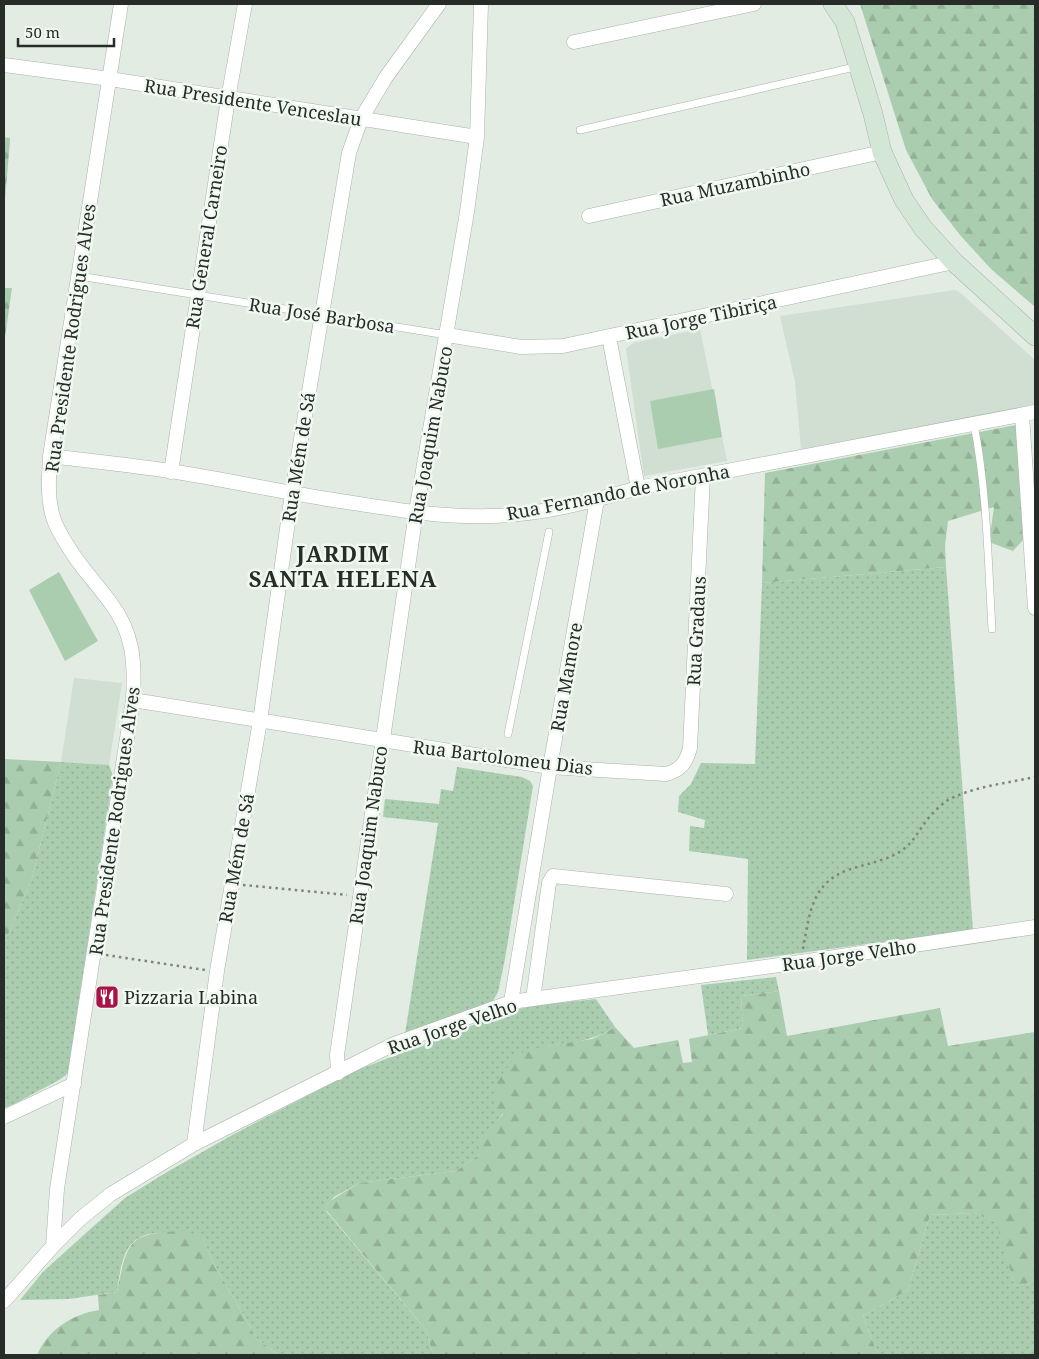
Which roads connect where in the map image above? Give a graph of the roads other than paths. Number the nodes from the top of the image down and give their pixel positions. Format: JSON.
{"nodes":[{"id":1,"x":121,"y":4,"type":"edge"},
{"id":2,"x":245,"y":4,"type":"edge"},
{"id":3,"x":439,"y":4,"type":"edge"},
{"id":4,"x":481,"y":4,"type":"edge"},
{"id":5,"x":754,"y":4,"type":"edge"},
{"id":6,"x":833,"y":4,"type":"edge"},
{"id":7,"x":574,"y":42,"type":"dead end"},
{"id":8,"x":4,"y":66,"type":"edge"},
{"id":9,"x":859,"y":66,"type":"junction"},
{"id":10,"x":110,"y":79,"type":"junction"},
{"id":11,"x":228,"y":99,"type":"junction"},
{"id":12,"x":361,"y":119,"type":"junction"},
{"id":13,"x":580,"y":130,"type":"dead end"},
{"id":14,"x":477,"y":137,"type":"junction"},
{"id":15,"x":882,"y":152,"type":"junction"},
{"id":16,"x":589,"y":216,"type":"dead end"},
{"id":17,"x":954,"y":262,"type":"junction"},
{"id":18,"x":79,"y":276,"type":"junction"},
{"id":19,"x":197,"y":294,"type":"junction"},
{"id":20,"x":320,"y":316,"type":"junction"},
{"id":21,"x":447,"y":335,"type":"junction"},
{"id":22,"x":1035,"y":336,"type":"edge"},
{"id":23,"x":609,"y":337,"type":"junction"},
{"id":24,"x":1028,"y":414,"type":"edge"},
{"id":25,"x":974,"y":424,"type":"junction"},
{"id":26,"x":50,"y":456,"type":"junction"},
{"id":27,"x":171,"y":472,"type":"junction"},
{"id":28,"x":703,"y":476,"type":"junction"},
{"id":29,"x":638,"y":488,"type":"junction"},
{"id":30,"x":292,"y":493,"type":"junction"},
{"id":31,"x":597,"y":500,"type":"junction"},
{"id":32,"x":416,"y":512,"type":"junction"},
{"id":33,"x":548,"y":532,"type":"dead end"},
{"id":34,"x":1035,"y":608,"type":"edge"},
{"id":35,"x":992,"y":629,"type":"dead end"},
{"id":36,"x":133,"y":700,"type":"junction"},
{"id":37,"x":260,"y":721,"type":"junction"},
{"id":38,"x":508,"y":734,"type":"dead end"},
{"id":39,"x":382,"y":740,"type":"junction"},
{"id":40,"x":550,"y":766,"type":"junction"},
{"id":41,"x":666,"y":774,"type":"joint"},
{"id":42,"x":726,"y":894,"type":"dead end"},
{"id":43,"x":1035,"y":927,"type":"edge"},
{"id":44,"x":533,"y":999,"type":"junction"},
{"id":45,"x":511,"y":1002,"type":"junction"},
{"id":46,"x":338,"y":1073,"type":"junction"},
{"id":47,"x":74,"y":1084,"type":"junction"},
{"id":48,"x":4,"y":1117,"type":"edge"},
{"id":49,"x":194,"y":1144,"type":"junction"},
{"id":50,"x":53,"y":1246,"type":"junction"},
{"id":51,"x":4,"y":1300,"type":"edge"}],
"edges":[{"from":1,"to":10,"type":"street","name":"Rua Presidente Rodrigues Alves"},
{"from":2,"to":11,"type":"street","name":"Rua General Carneiro"},
{"from":3,"to":12,"type":"street","name":"Rua Mém de Sá"},
{"from":4,"to":14,"type":"street","name":"Rua Joaquim Nabuco"},
{"from":5,"to":7,"type":"street"},
{"from":6,"to":9,"type":"main road"},
{"from":8,"to":10,"type":"street","name":"Rua Presidente Venceslau"},
{"from":9,"to":13,"type":"lane"},
{"from":9,"to":15,"type":"main road"},
{"from":10,"to":11,"type":"street","name":"Rua Presidente Venceslau"},
{"from":10,"to":18,"type":"street","name":"Rua Presidente Rodrigues Alves"},
{"from":11,"to":12,"type":"street","name":"Rua Presidente Venceslau"},
{"from":11,"to":19,"type":"street","name":"Rua General Carneiro"},
{"from":12,"to":14,"type":"street","name":"Rua Presidente Venceslau"},
{"from":12,"to":20,"type":"street","name":"Rua Mém de Sá"},
{"from":14,"to":21,"type":"street","name":"Rua Joaquim Nabuco"},
{"from":15,"to":16,"type":"street","name":"Rua Muzambinho"},
{"from":15,"to":17,"type":"main road"},
{"from":17,"to":22,"type":"main road"},
{"from":17,"to":23,"type":"street","name":"Rua Jorge Tibiriça"},
{"from":18,"to":19,"type":"lane","name":"Rua José Barbosa"},
{"from":18,"to":26,"type":"street","name":"Rua Presidente Rodrigues Alves"},
{"from":19,"to":20,"type":"lane","name":"Rua José Barbosa"},
{"from":19,"to":27,"type":"street","name":"Rua General Carneiro"},
{"from":20,"to":21,"type":"lane","name":"Rua José Barbosa"},
{"from":20,"to":30,"type":"street","name":"Rua Mém de Sá"},
{"from":21,"to":23,"type":"street","name":"Rua Jorge Tibiriça"},
{"from":21,"to":32,"type":"street","name":"Rua Joaquim Nabuco"},
{"from":23,"to":29,"type":"street"},
{"from":24,"to":25,"type":"street","name":"Rua Fernando de Noronha"},
{"from":24,"to":34,"type":"street"},
{"from":25,"to":28,"type":"street","name":"Rua Fernando de Noronha"},
{"from":25,"to":35,"type":"lane"},
{"from":26,"to":27,"type":"street","name":"Rua Fernando de Noronha"},
{"from":26,"to":36,"type":"street","name":"Rua Presidente Rodrigues Alves"},
{"from":27,"to":30,"type":"street","name":"Rua Fernando de Noronha"},
{"from":28,"to":29,"type":"street","name":"Rua Fernando de Noronha"},
{"from":28,"to":41,"type":"street","name":"Rua Gradaus"},
{"from":29,"to":31,"type":"street","name":"Rua Fernando de Noronha"},
{"from":30,"to":32,"type":"street","name":"Rua Fernando de Noronha"},
{"from":30,"to":37,"type":"street","name":"Rua Mém de Sá"},
{"from":31,"to":32,"type":"street","name":"Rua Fernando de Noronha"},
{"from":31,"to":40,"type":"street","name":"Rua Mamore"},
{"from":32,"to":39,"type":"street","name":"Rua Joaquim Nabuco"},
{"from":33,"to":38,"type":"lane"},
{"from":36,"to":37,"type":"street","name":"Rua Bartolomeu Dias"},
{"from":36,"to":47,"type":"street","name":"Rua Presidente Rodrigues Alves"},
{"from":37,"to":39,"type":"street","name":"Rua Bartolomeu Dias"},
{"from":37,"to":49,"type":"street","name":"Rua Mém de Sá"},
{"from":39,"to":40,"type":"street","name":"Rua Bartolomeu Dias"},
{"from":39,"to":46,"type":"street","name":"Rua Joaquim Nabuco"},
{"from":40,"to":41,"type":"street","name":"Rua Bartolomeu Dias"},
{"from":40,"to":45,"type":"street","name":"Rua Mamore"},
{"from":42,"to":44,"type":"street"},
{"from":43,"to":44,"type":"street","name":"Rua Jorge Velho"},
{"from":44,"to":45,"type":"street","name":"Rua Jorge Velho"},
{"from":45,"to":46,"type":"street","name":"Rua Jorge Velho"},
{"from":46,"to":49,"type":"street","name":"Rua Jorge Velho"},
{"from":47,"to":48,"type":"street"},
{"from":47,"to":50,"type":"street","name":"Rua Presidente Rodrigues Alves"},
{"from":49,"to":50,"type":"street","name":"Rua Jorge Velho"},
{"from":50,"to":51,"type":"street","name":"Rua Jorge Velho"}]}
